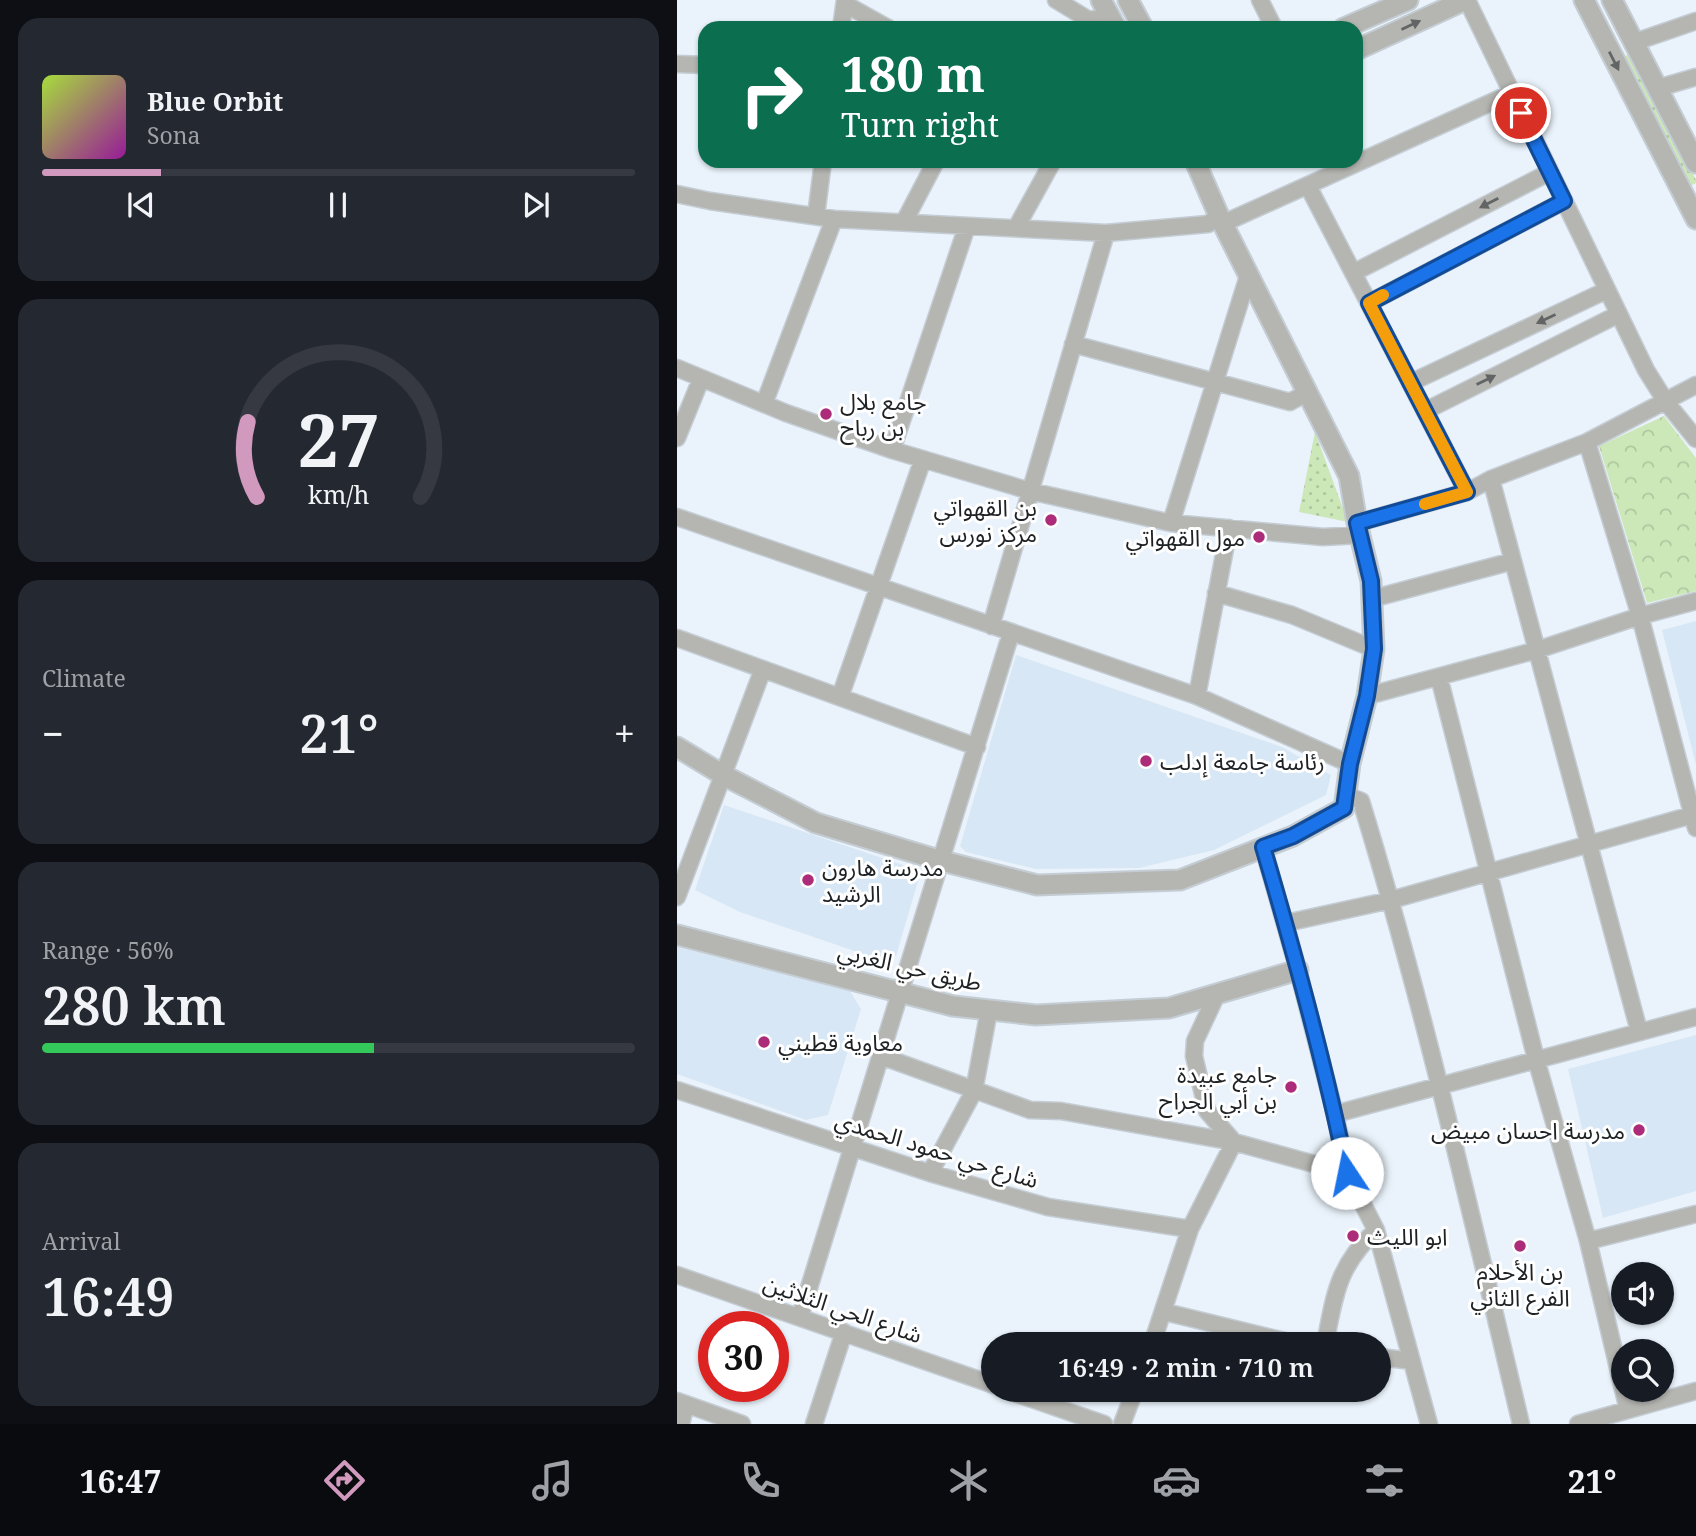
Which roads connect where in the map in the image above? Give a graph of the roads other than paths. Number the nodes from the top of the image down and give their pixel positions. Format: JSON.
{"nodes":[{"id":1,"x":1056,"y":0,"type":"edge"},
{"id":2,"x":1129,"y":0,"type":"edge"},
{"id":3,"x":1260,"y":0,"type":"edge"},
{"id":4,"x":1466,"y":0,"type":"edge"},
{"id":5,"x":1584,"y":0,"type":"edge"},
{"id":6,"x":1612,"y":0,"type":"edge"},
{"id":7,"x":845,"y":2,"type":"edge"},
{"id":8,"x":1395,"y":3,"type":"edge"},
{"id":9,"x":1109,"y":15,"type":"edge"},
{"id":10,"x":842,"y":21,"type":"edge"},
{"id":11,"x":876,"y":21,"type":"edge"},
{"id":12,"x":1140,"y":21,"type":"edge"},
{"id":13,"x":1270,"y":21,"type":"edge"},
{"id":14,"x":1358,"y":21,"type":"edge"},
{"id":15,"x":1696,"y":21,"type":"edge"},
{"id":16,"x":1635,"y":43,"type":"junction"},
{"id":17,"x":1363,"y":47,"type":"edge"},
{"id":18,"x":677,"y":64,"type":"edge"},
{"id":19,"x":698,"y":65,"type":"edge"},
{"id":20,"x":1696,"y":78,"type":"edge"},
{"id":21,"x":1658,"y":88,"type":"junction"},
{"id":22,"x":1512,"y":93,"type":"junction"},
{"id":23,"x":1691,"y":141,"type":"edge"},
{"id":24,"x":1363,"y":161,"type":"edge"},
{"id":25,"x":1696,"y":163,"type":"edge"},
{"id":26,"x":822,"y":168,"type":"edge"},
{"id":27,"x":932,"y":168,"type":"edge"},
{"id":28,"x":1049,"y":168,"type":"edge"},
{"id":29,"x":1198,"y":168,"type":"edge"},
{"id":30,"x":1347,"y":168,"type":"edge"},
{"id":31,"x":1550,"y":172,"type":"junction"},
{"id":32,"x":1308,"y":186,"type":"junction"},
{"id":33,"x":677,"y":194,"type":"edge"},
{"id":34,"x":1564,"y":201,"type":"junction"},
{"id":35,"x":816,"y":216,"type":"junction"},
{"id":36,"x":833,"y":219,"type":"junction"},
{"id":37,"x":1696,"y":219,"type":"edge"},
{"id":38,"x":1222,"y":220,"type":"junction"},
{"id":39,"x":904,"y":222,"type":"junction"},
{"id":40,"x":967,"y":226,"type":"junction"},
{"id":41,"x":1016,"y":228,"type":"junction"},
{"id":42,"x":1106,"y":233,"type":"junction"},
{"id":43,"x":1249,"y":273,"type":"junction"},
{"id":44,"x":1353,"y":273,"type":"junction"},
{"id":45,"x":1607,"y":290,"type":"junction"},
{"id":46,"x":1369,"y":303,"type":"junction"},
{"id":47,"x":1619,"y":314,"type":"junction"},
{"id":48,"x":1073,"y":344,"type":"junction"},
{"id":49,"x":677,"y":368,"type":"edge"},
{"id":50,"x":701,"y":379,"type":"junction"},
{"id":51,"x":1213,"y":382,"type":"junction"},
{"id":52,"x":1410,"y":383,"type":"junction"},
{"id":53,"x":1696,"y":385,"type":"edge"},
{"id":54,"x":1308,"y":392,"type":"junction"},
{"id":55,"x":1666,"y":401,"type":"junction"},
{"id":56,"x":764,"y":404,"type":"junction"},
{"id":57,"x":1425,"y":411,"type":"junction"},
{"id":58,"x":677,"y":438,"type":"edge"},
{"id":59,"x":1696,"y":439,"type":"edge"},
{"id":60,"x":1587,"y":442,"type":"junction"},
{"id":61,"x":892,"y":450,"type":"junction"},
{"id":62,"x":923,"y":459,"type":"junction"},
{"id":63,"x":1491,"y":479,"type":"junction"},
{"id":64,"x":1031,"y":491,"type":"junction"},
{"id":65,"x":1467,"y":492,"type":"junction"},
{"id":66,"x":677,"y":516,"type":"edge"},
{"id":67,"x":1171,"y":523,"type":"junction"},
{"id":68,"x":1229,"y":528,"type":"junction"},
{"id":69,"x":1358,"y":529,"type":"junction"},
{"id":70,"x":1513,"y":561,"type":"junction"},
{"id":71,"x":879,"y":587,"type":"junction"},
{"id":72,"x":1216,"y":593,"type":"junction"},
{"id":73,"x":1371,"y":599,"type":"junction"},
{"id":74,"x":1696,"y":601,"type":"edge"},
{"id":75,"x":1640,"y":616,"type":"junction"},
{"id":76,"x":991,"y":626,"type":"junction"},
{"id":77,"x":1011,"y":633,"type":"junction"},
{"id":78,"x":677,"y":638,"type":"edge"},
{"id":79,"x":1374,"y":649,"type":"junction"},
{"id":80,"x":1537,"y":650,"type":"junction"},
{"id":81,"x":763,"y":669,"type":"junction"},
{"id":82,"x":1439,"y":677,"type":"junction"},
{"id":83,"x":1197,"y":696,"type":"junction"},
{"id":84,"x":1367,"y":696,"type":"junction"},
{"id":85,"x":840,"y":697,"type":"junction"},
{"id":86,"x":677,"y":747,"type":"edge"},
{"id":87,"x":977,"y":747,"type":"junction"},
{"id":88,"x":1350,"y":764,"type":"junction"},
{"id":89,"x":723,"y":775,"type":"junction"},
{"id":90,"x":1346,"y":795,"type":"junction"},
{"id":91,"x":1695,"y":819,"type":"edge"},
{"id":92,"x":1588,"y":843,"type":"junction"},
{"id":93,"x":1263,"y":847,"type":"junction"},
{"id":94,"x":942,"y":861,"type":"junction"},
{"id":95,"x":1488,"y":872,"type":"junction"},
{"id":96,"x":678,"y":891,"type":"edge"},
{"id":97,"x":1391,"y":900,"type":"junction"},
{"id":98,"x":1286,"y":923,"type":"junction"},
{"id":99,"x":677,"y":935,"type":"edge"},
{"id":100,"x":1298,"y":970,"type":"junction"},
{"id":101,"x":902,"y":991,"type":"junction"},
{"id":102,"x":1217,"y":994,"type":"junction"},
{"id":103,"x":989,"y":1010,"type":"junction"},
{"id":104,"x":1696,"y":1017,"type":"edge"},
{"id":105,"x":1639,"y":1031,"type":"junction"},
{"id":106,"x":881,"y":1056,"type":"junction"},
{"id":107,"x":1536,"y":1059,"type":"junction"},
{"id":108,"x":1440,"y":1084,"type":"junction"},
{"id":109,"x":677,"y":1090,"type":"edge"},
{"id":110,"x":974,"y":1091,"type":"junction"},
{"id":111,"x":1335,"y":1114,"type":"junction"},
{"id":112,"x":1234,"y":1142,"type":"junction"},
{"id":113,"x":852,"y":1148,"type":"junction"},
{"id":114,"x":930,"y":1173,"type":"junction"},
{"id":115,"x":1347,"y":1173,"type":"junction"},
{"id":116,"x":1696,"y":1214,"type":"edge"},
{"id":117,"x":1190,"y":1229,"type":"junction"},
{"id":118,"x":1376,"y":1230,"type":"junction"},
{"id":119,"x":1588,"y":1241,"type":"junction"},
{"id":120,"x":677,"y":1275,"type":"edge"},
{"id":121,"x":1165,"y":1312,"type":"junction"},
{"id":122,"x":800,"y":1317,"type":"junction"},
{"id":123,"x":844,"y":1332,"type":"junction"},
{"id":124,"x":1157,"y":1332,"type":"edge"},
{"id":125,"x":1248,"y":1332,"type":"edge"},
{"id":126,"x":1328,"y":1332,"type":"edge"},
{"id":127,"x":1391,"y":1358,"type":"edge"},
{"id":128,"x":1412,"y":1361,"type":"junction"},
{"id":129,"x":981,"y":1380,"type":"edge"},
{"id":130,"x":1696,"y":1391,"type":"edge"},
{"id":131,"x":1041,"y":1402,"type":"edge"},
{"id":132,"x":1130,"y":1402,"type":"edge"},
{"id":133,"x":681,"y":1403,"type":"edge"},
{"id":134,"x":1628,"y":1410,"type":"junction"},
{"id":135,"x":681,"y":1424,"type":"edge"},
{"id":136,"x":742,"y":1424,"type":"edge"},
{"id":137,"x":814,"y":1424,"type":"edge"},
{"id":138,"x":1104,"y":1424,"type":"edge"},
{"id":139,"x":1122,"y":1424,"type":"edge"},
{"id":140,"x":1429,"y":1424,"type":"edge"},
{"id":141,"x":1521,"y":1424,"type":"edge"},
{"id":142,"x":1578,"y":1424,"type":"edge"}],
"edges":[{"from":1,"to":9,"type":"street"},
{"from":2,"to":12,"type":"street"},
{"from":3,"to":13,"type":"street"},
{"from":17,"to":4,"type":"street","one_way":true},
{"from":4,"to":22,"type":"street"},
{"from":5,"to":37,"type":"street","one_way":true},
{"from":6,"to":16,"type":"street"},
{"from":7,"to":10,"type":"street"},
{"from":7,"to":11,"type":"street"},
{"from":8,"to":14,"type":"street"},
{"from":15,"to":16,"type":"street"},
{"from":16,"to":21,"type":"street"},
{"from":18,"to":19,"type":"street"},
{"from":20,"to":21,"type":"street"},
{"from":21,"to":23,"type":"street"},
{"from":22,"to":24,"type":"street"},
{"from":22,"to":31,"type":"street"},
{"from":23,"to":25,"type":"street"},
{"from":26,"to":35,"type":"street"},
{"from":27,"to":39,"type":"street"},
{"from":28,"to":41,"type":"street"},
{"from":29,"to":38,"type":"street"},
{"from":30,"to":32,"type":"street"},
{"from":31,"to":34,"type":"street"},
{"from":31,"to":44,"type":"street","one_way":true},
{"from":32,"to":38,"type":"street"},
{"from":32,"to":44,"type":"street"},
{"from":33,"to":35,"type":"street"},
{"from":34,"to":45,"type":"street"},
{"from":34,"to":46,"type":"street"},
{"from":35,"to":36,"type":"street"},
{"from":36,"to":39,"type":"street"},
{"from":36,"to":56,"type":"street"},
{"from":38,"to":42,"type":"street"},
{"from":38,"to":43,"type":"street"},
{"from":39,"to":40,"type":"street"},
{"from":40,"to":41,"type":"street"},
{"from":40,"to":61,"type":"street"},
{"from":41,"to":42,"type":"street"},
{"from":42,"to":48,"type":"street"},
{"from":43,"to":51,"type":"street"},
{"from":43,"to":54,"type":"street"},
{"from":44,"to":46,"type":"street"},
{"from":45,"to":47,"type":"street"},
{"from":45,"to":52,"type":"street","one_way":true},
{"from":46,"to":52,"type":"street"},
{"from":47,"to":55,"type":"street"},
{"from":57,"to":47,"type":"street","one_way":true},
{"from":48,"to":51,"type":"street"},
{"from":48,"to":64,"type":"street"},
{"from":49,"to":50,"type":"street"},
{"from":50,"to":56,"type":"street"},
{"from":50,"to":58,"type":"street"},
{"from":51,"to":54,"type":"street"},
{"from":51,"to":67,"type":"street"},
{"from":52,"to":57,"type":"street"},
{"from":53,"to":55,"type":"street"},
{"from":54,"to":69,"type":"street"},
{"from":55,"to":59,"type":"street"},
{"from":55,"to":60,"type":"street"},
{"from":56,"to":61,"type":"street"},
{"from":57,"to":65,"type":"street"},
{"from":60,"to":63,"type":"street"},
{"from":60,"to":75,"type":"street"},
{"from":61,"to":62,"type":"street"},
{"from":62,"to":64,"type":"street"},
{"from":62,"to":71,"type":"street"},
{"from":63,"to":65,"type":"street"},
{"from":63,"to":70,"type":"street"},
{"from":64,"to":67,"type":"street"},
{"from":64,"to":76,"type":"street"},
{"from":65,"to":69,"type":"street"},
{"from":66,"to":71,"type":"street"},
{"from":67,"to":68,"type":"street"},
{"from":68,"to":69,"type":"street"},
{"from":68,"to":72,"type":"street"},
{"from":69,"to":73,"type":"street"},
{"from":70,"to":73,"type":"street"},
{"from":70,"to":80,"type":"street"},
{"from":71,"to":76,"type":"street"},
{"from":71,"to":85,"type":"street"},
{"from":72,"to":79,"type":"street"},
{"from":72,"to":83,"type":"street"},
{"from":73,"to":79,"type":"street"},
{"from":74,"to":75,"type":"street"},
{"from":75,"to":80,"type":"street"},
{"from":75,"to":91,"type":"street"},
{"from":76,"to":77,"type":"street"},
{"from":77,"to":83,"type":"street"},
{"from":77,"to":87,"type":"street"},
{"from":78,"to":81,"type":"street"},
{"from":79,"to":84,"type":"street"},
{"from":80,"to":82,"type":"street"},
{"from":80,"to":92,"type":"street"},
{"from":81,"to":85,"type":"street"},
{"from":81,"to":89,"type":"street"},
{"from":82,"to":84,"type":"street"},
{"from":82,"to":95,"type":"street"},
{"from":83,"to":88,"type":"street"},
{"from":84,"to":88,"type":"street"},
{"from":85,"to":87,"type":"street"},
{"from":86,"to":89,"type":"street"},
{"from":87,"to":94,"type":"street"},
{"from":88,"to":90,"type":"street"},
{"from":89,"to":94,"type":"street"},
{"from":89,"to":96,"type":"street"},
{"from":90,"to":93,"type":"street"},
{"from":90,"to":97,"type":"street"},
{"from":91,"to":92,"type":"street"},
{"from":92,"to":95,"type":"street"},
{"from":92,"to":105,"type":"street"},
{"from":93,"to":94,"type":"street"},
{"from":93,"to":98,"type":"street"},
{"from":94,"to":101,"type":"street"},
{"from":95,"to":97,"type":"street"},
{"from":95,"to":107,"type":"street"},
{"from":97,"to":98,"type":"street"},
{"from":97,"to":108,"type":"street"},
{"from":98,"to":100,"type":"street"},
{"from":99,"to":101,"type":"street","name":"طريق حي الغربي"},
{"from":100,"to":102,"type":"street","name":"طريق حي الغربي"},
{"from":100,"to":111,"type":"street"},
{"from":101,"to":103,"type":"street","name":"طريق حي الغربي"},
{"from":101,"to":106,"type":"street"},
{"from":102,"to":103,"type":"street","name":"طريق حي الغربي"},
{"from":102,"to":112,"type":"street"},
{"from":103,"to":110,"type":"street"},
{"from":104,"to":105,"type":"street"},
{"from":105,"to":107,"type":"street"},
{"from":106,"to":110,"type":"street"},
{"from":106,"to":113,"type":"street"},
{"from":107,"to":108,"type":"street"},
{"from":107,"to":119,"type":"street"},
{"from":108,"to":111,"type":"street"},
{"from":108,"to":141,"type":"street"},
{"from":109,"to":113,"type":"street","name":"شارع حي حمود الحمدي"},
{"from":110,"to":112,"type":"street"},
{"from":110,"to":114,"type":"street"},
{"from":111,"to":115,"type":"street"},
{"from":112,"to":115,"type":"street"},
{"from":112,"to":117,"type":"street"},
{"from":113,"to":114,"type":"street","name":"شارع حي حمود الحمدي"},
{"from":113,"to":122,"type":"street"},
{"from":114,"to":117,"type":"street","name":"شارع حي حمود الحمدي"},
{"from":115,"to":118,"type":"street"},
{"from":116,"to":119,"type":"street"},
{"from":117,"to":121,"type":"street"},
{"from":118,"to":126,"type":"street"},
{"from":118,"to":128,"type":"street"},
{"from":119,"to":134,"type":"street"},
{"from":120,"to":122,"type":"street","name":"شارع الحي الثلاثين"},
{"from":121,"to":124,"type":"street"},
{"from":121,"to":125,"type":"street"},
{"from":122,"to":123,"type":"street","name":"شارع الحي الثلاثين"},
{"from":123,"to":129,"type":"street","name":"شارع الحي الثلاثين"},
{"from":123,"to":137,"type":"street"},
{"from":127,"to":128,"type":"street"},
{"from":128,"to":140,"type":"street"},
{"from":130,"to":134,"type":"street"},
{"from":131,"to":138,"type":"street"},
{"from":132,"to":139,"type":"street"},
{"from":133,"to":135,"type":"street"},
{"from":133,"to":136,"type":"street"},
{"from":134,"to":142,"type":"street"}]}
